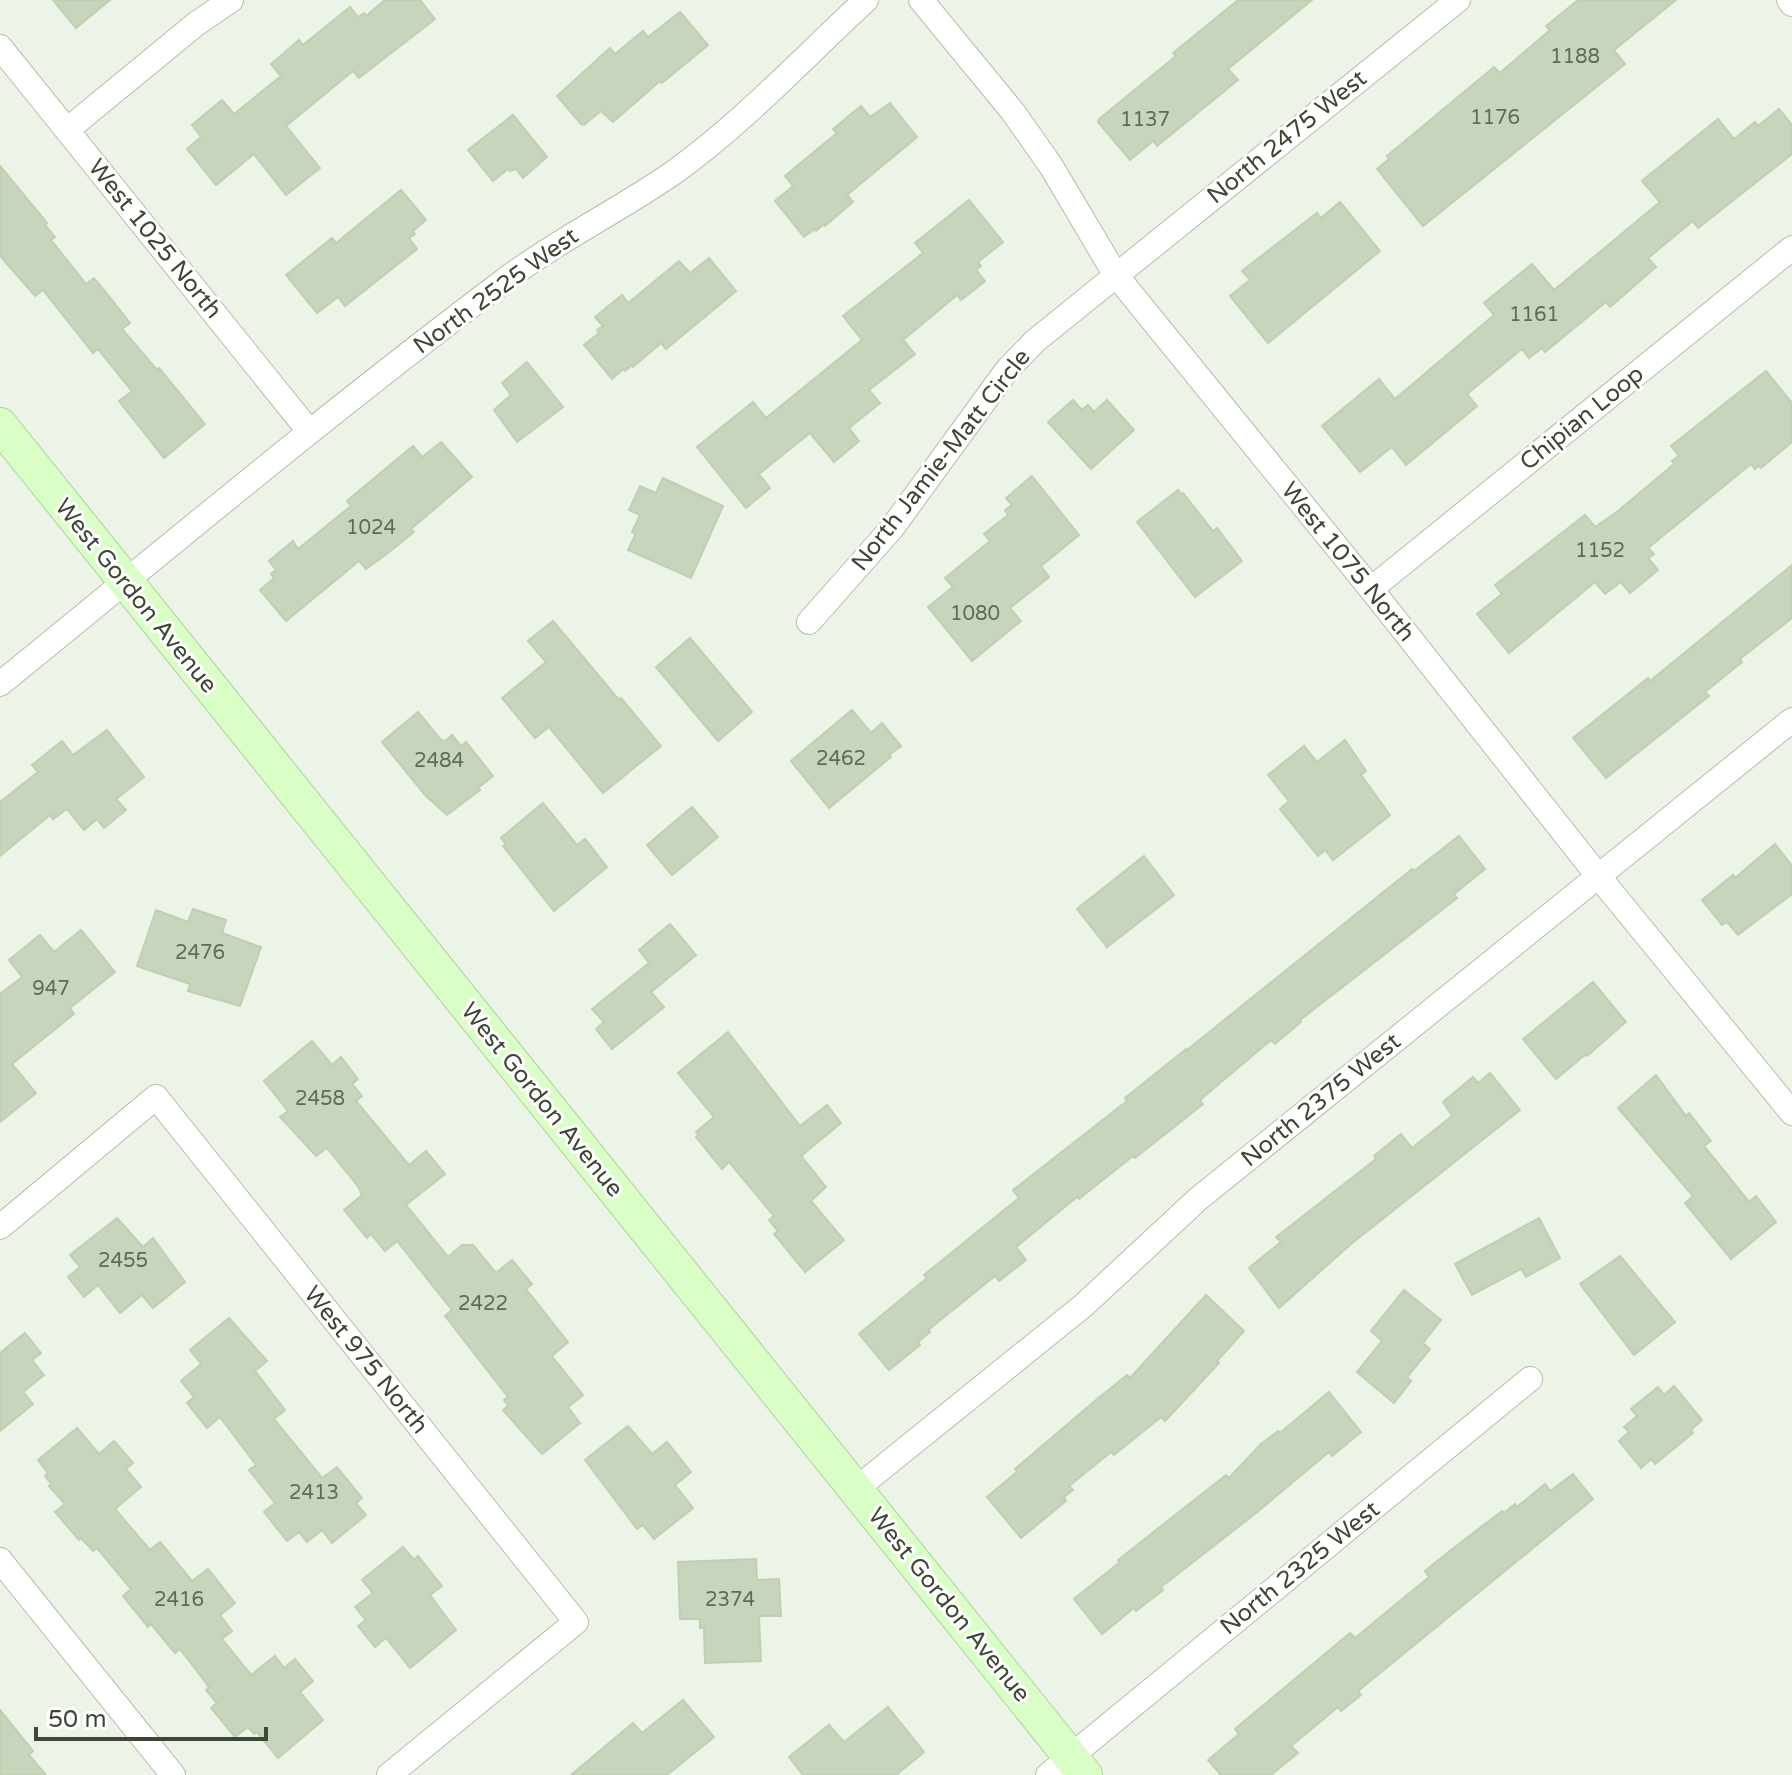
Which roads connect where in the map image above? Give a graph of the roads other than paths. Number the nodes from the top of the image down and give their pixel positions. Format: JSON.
{"nodes":[{"id":1,"x":231,"y":0,"type":"edge"},
{"id":2,"x":866,"y":0,"type":"edge"},
{"id":3,"x":921,"y":0,"type":"edge"},
{"id":4,"x":1458,"y":0,"type":"edge"},
{"id":5,"x":0,"y":47,"type":"edge"},
{"id":6,"x":67,"y":130,"type":"junction"},
{"id":7,"x":1792,"y":248,"type":"edge"},
{"id":8,"x":1115,"y":274,"type":"junction"},
{"id":9,"x":0,"y":425,"type":"edge"},
{"id":10,"x":309,"y":431,"type":"junction"},
{"id":11,"x":125,"y":581,"type":"junction"},
{"id":12,"x":1371,"y":589,"type":"junction"},
{"id":13,"x":809,"y":622,"type":"dead end"},
{"id":14,"x":0,"y":684,"type":"edge"},
{"id":15,"x":1792,"y":720,"type":"edge"},
{"id":16,"x":1599,"y":877,"type":"junction"},
{"id":17,"x":1792,"y":1113,"type":"edge"},
{"id":18,"x":0,"y":1227,"type":"edge"},
{"id":19,"x":1530,"y":1379,"type":"dead end"},
{"id":20,"x":856,"y":1489,"type":"junction"},
{"id":21,"x":0,"y":1560,"type":"edge"},
{"id":22,"x":1067,"y":1769,"type":"edge"},
{"id":23,"x":173,"y":1775,"type":"edge"},
{"id":24,"x":389,"y":1775,"type":"edge"}],
"edges":[{"from":1,"to":6,"type":"street"},
{"from":2,"to":10,"type":"street","name":"North 2525 West"},
{"from":3,"to":8,"type":"street","name":"West 1075 North"},
{"from":4,"to":8,"type":"street","name":"North 2475 West"},
{"from":5,"to":6,"type":"street","name":"West 1025 North"},
{"from":6,"to":10,"type":"street","name":"West 1025 North"},
{"from":7,"to":12,"type":"street","name":"Chipian Loop"},
{"from":8,"to":12,"type":"street","name":"West 1075 North"},
{"from":8,"to":13,"type":"street","name":"North Jamie-Matt Circle"},
{"from":9,"to":11,"type":"main road","name":"West Gordon Avenue"},
{"from":10,"to":11,"type":"street","name":"North 2525 West"},
{"from":11,"to":14,"type":"street","name":"North 2525 West"},
{"from":11,"to":20,"type":"main road","name":"West Gordon Avenue"},
{"from":12,"to":16,"type":"street","name":"West 1075 North"},
{"from":15,"to":16,"type":"street","name":"North 2375 West"},
{"from":16,"to":17,"type":"street","name":"West 1075 North"},
{"from":16,"to":20,"type":"street","name":"North 2375 West"},
{"from":18,"to":24,"type":"street","name":"West 975 North"},
{"from":19,"to":22,"type":"street","name":"North 2325 West"},
{"from":20,"to":22,"type":"main road","name":"West Gordon Avenue"},
{"from":21,"to":23,"type":"street"}]}
